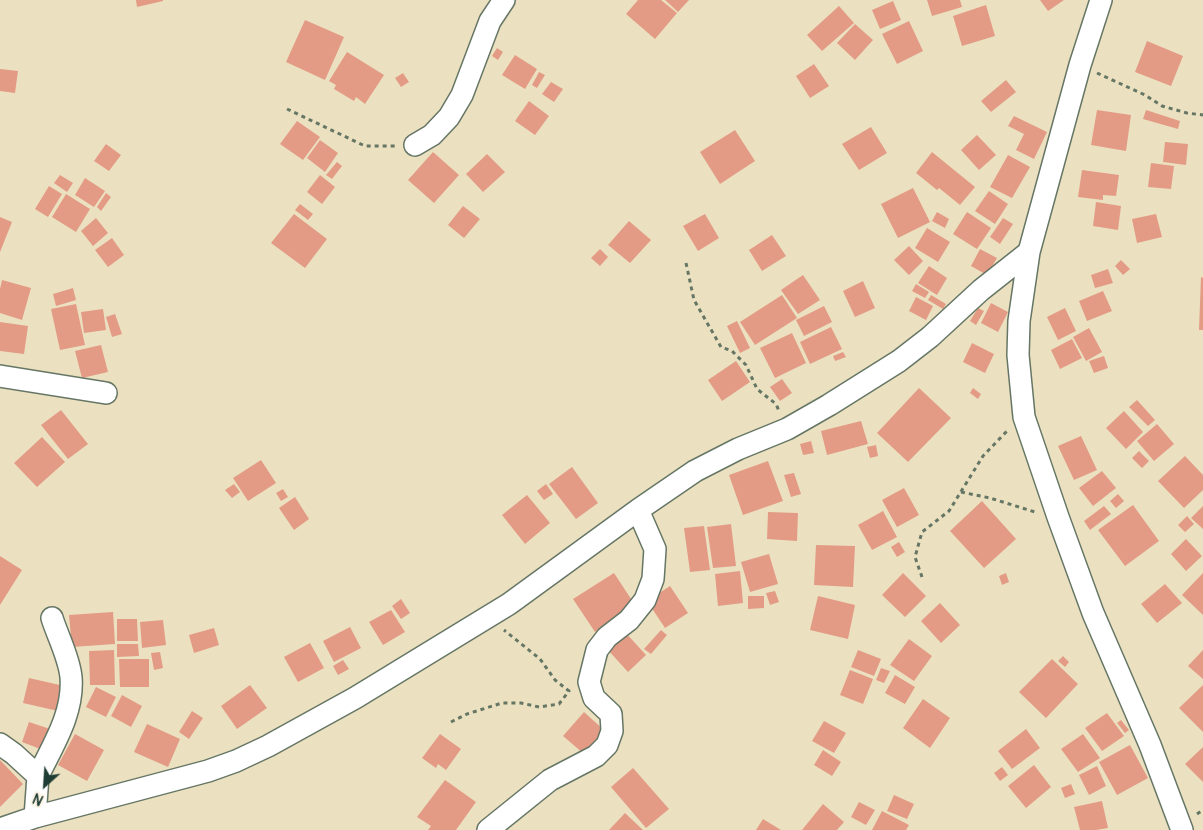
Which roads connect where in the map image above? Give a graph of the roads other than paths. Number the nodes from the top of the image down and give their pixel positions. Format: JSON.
{"nodes":[{"id":1,"x":504,"y":0,"type":"edge"},
{"id":2,"x":1102,"y":0,"type":"edge"},
{"id":3,"x":415,"y":146,"type":"road end"},
{"id":4,"x":1029,"y":252,"type":"junction"},
{"id":5,"x":0,"y":376,"type":"edge"},
{"id":6,"x":106,"y":393,"type":"dead end"},
{"id":7,"x":638,"y":510,"type":"junction"},
{"id":8,"x":52,"y":618,"type":"dead end"},
{"id":9,"x":0,"y":744,"type":"edge"},
{"id":10,"x":38,"y":776,"type":"junction"},
{"id":11,"x":35,"y":818,"type":"junction"},
{"id":12,"x":8,"y":828,"type":"edge"},
{"id":13,"x":488,"y":830,"type":"edge"},
{"id":14,"x":1182,"y":830,"type":"edge"}],
"edges":[{"from":1,"to":3,"type":"street"},
{"from":2,"to":4,"type":"street"},
{"from":4,"to":7,"type":"street"},
{"from":4,"to":14,"type":"street"},
{"from":5,"to":6,"type":"street"},
{"from":7,"to":11,"type":"street"},
{"from":7,"to":13,"type":"street"},
{"from":8,"to":10,"type":"street"},
{"from":9,"to":10,"type":"street"},
{"from":10,"to":11,"type":"street"},
{"from":11,"to":12,"type":"street"}]}
